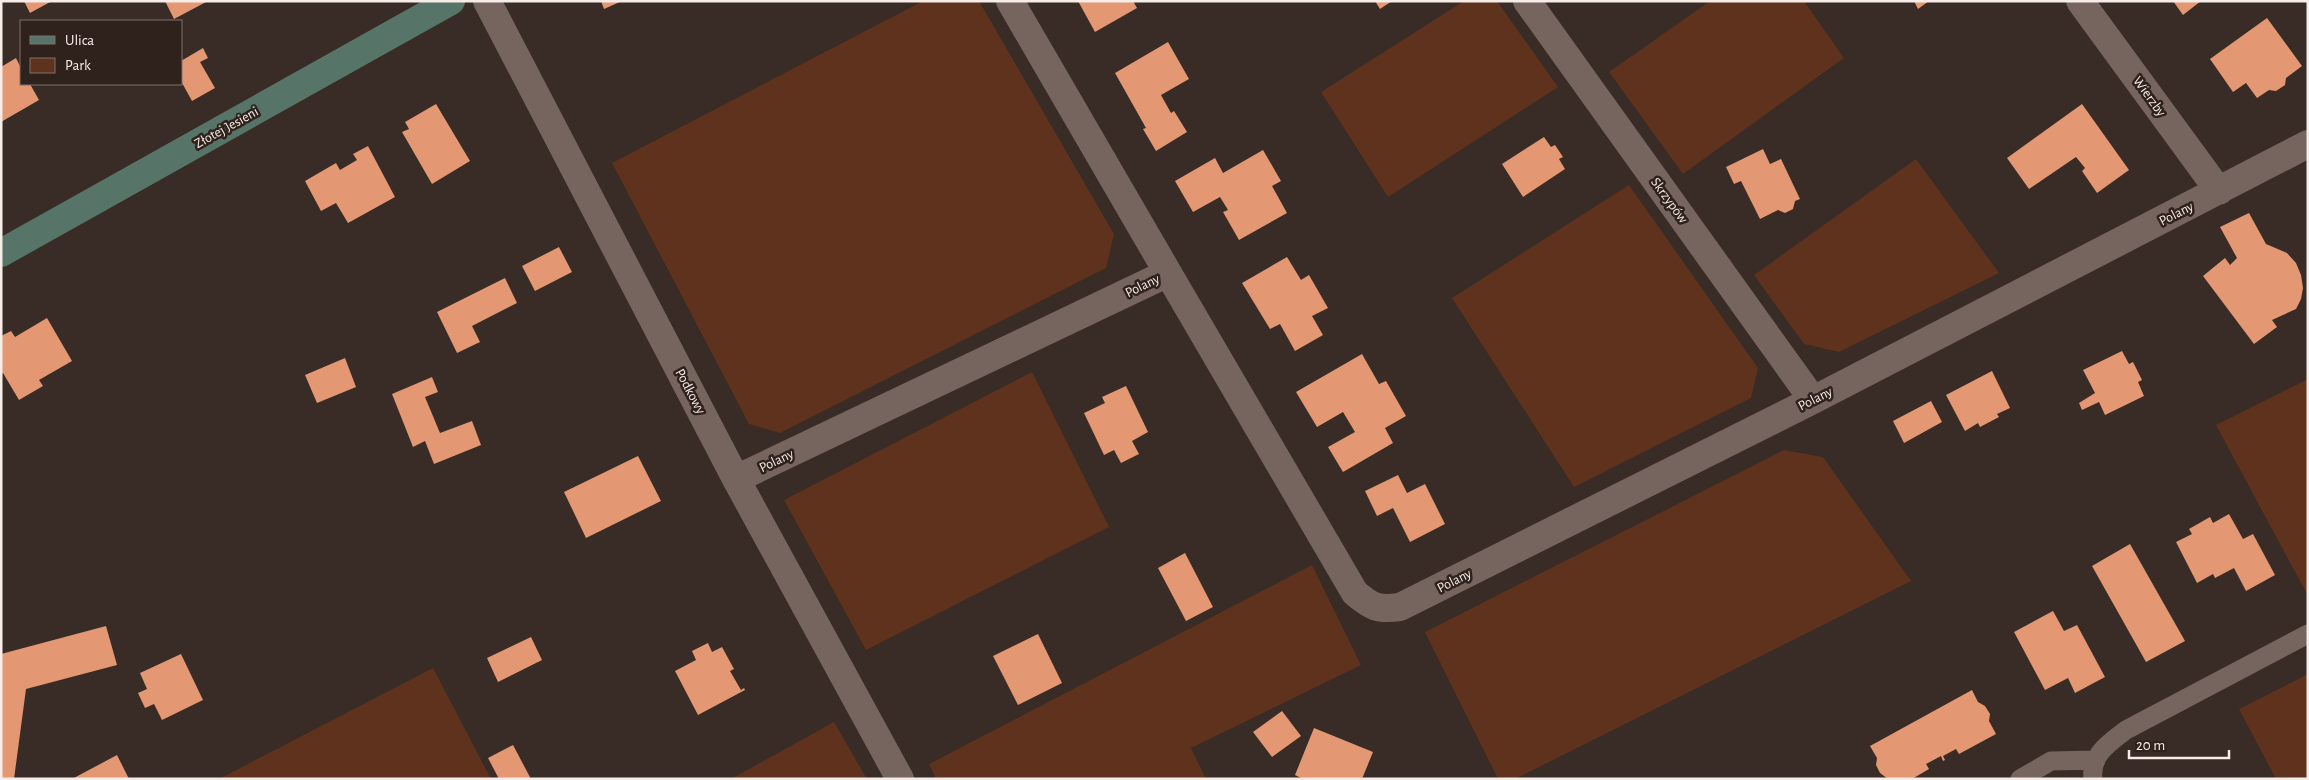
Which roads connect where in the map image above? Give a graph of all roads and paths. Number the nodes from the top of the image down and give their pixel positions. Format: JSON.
{"nodes":[{"id":1,"x":451,"y":1,"type":"edge"},
{"id":2,"x":486,"y":1,"type":"edge"},
{"id":3,"x":1010,"y":1,"type":"edge"},
{"id":4,"x":1527,"y":1,"type":"edge"},
{"id":5,"x":2080,"y":1,"type":"edge"},
{"id":6,"x":2308,"y":144,"type":"edge"},
{"id":7,"x":2219,"y":191,"type":"junction"},
{"id":8,"x":1,"y":253,"type":"edge"},
{"id":9,"x":1168,"y":273,"type":"junction"},
{"id":10,"x":1813,"y":400,"type":"junction"},
{"id":11,"x":736,"y":479,"type":"junction"},
{"id":12,"x":2308,"y":634,"type":"edge"},
{"id":13,"x":2095,"y":760,"type":"junction"},
{"id":14,"x":900,"y":779,"type":"edge"},
{"id":15,"x":2020,"y":779,"type":"edge"},
{"id":16,"x":2093,"y":779,"type":"edge"}],
"edges":[{"from":1,"to":8,"type":"street","name":"Złotej Jesieni"},
{"from":2,"to":11,"type":"street","name":"Podkowy"},
{"from":3,"to":9,"type":"street"},
{"from":4,"to":10,"type":"street","name":"Skrzypów"},
{"from":5,"to":7,"type":"street","name":"Wierzby"},
{"from":6,"to":7,"type":"street","name":"Polany"},
{"from":7,"to":10,"type":"street","name":"Polany"},
{"from":9,"to":10,"type":"street","name":"Polany"},
{"from":9,"to":11,"type":"street","name":"Polany"},
{"from":11,"to":14,"type":"street","name":"Podkowy"},
{"from":12,"to":13,"type":"lane"},
{"from":13,"to":15,"type":"lane"},
{"from":13,"to":16,"type":"lane"}]}
